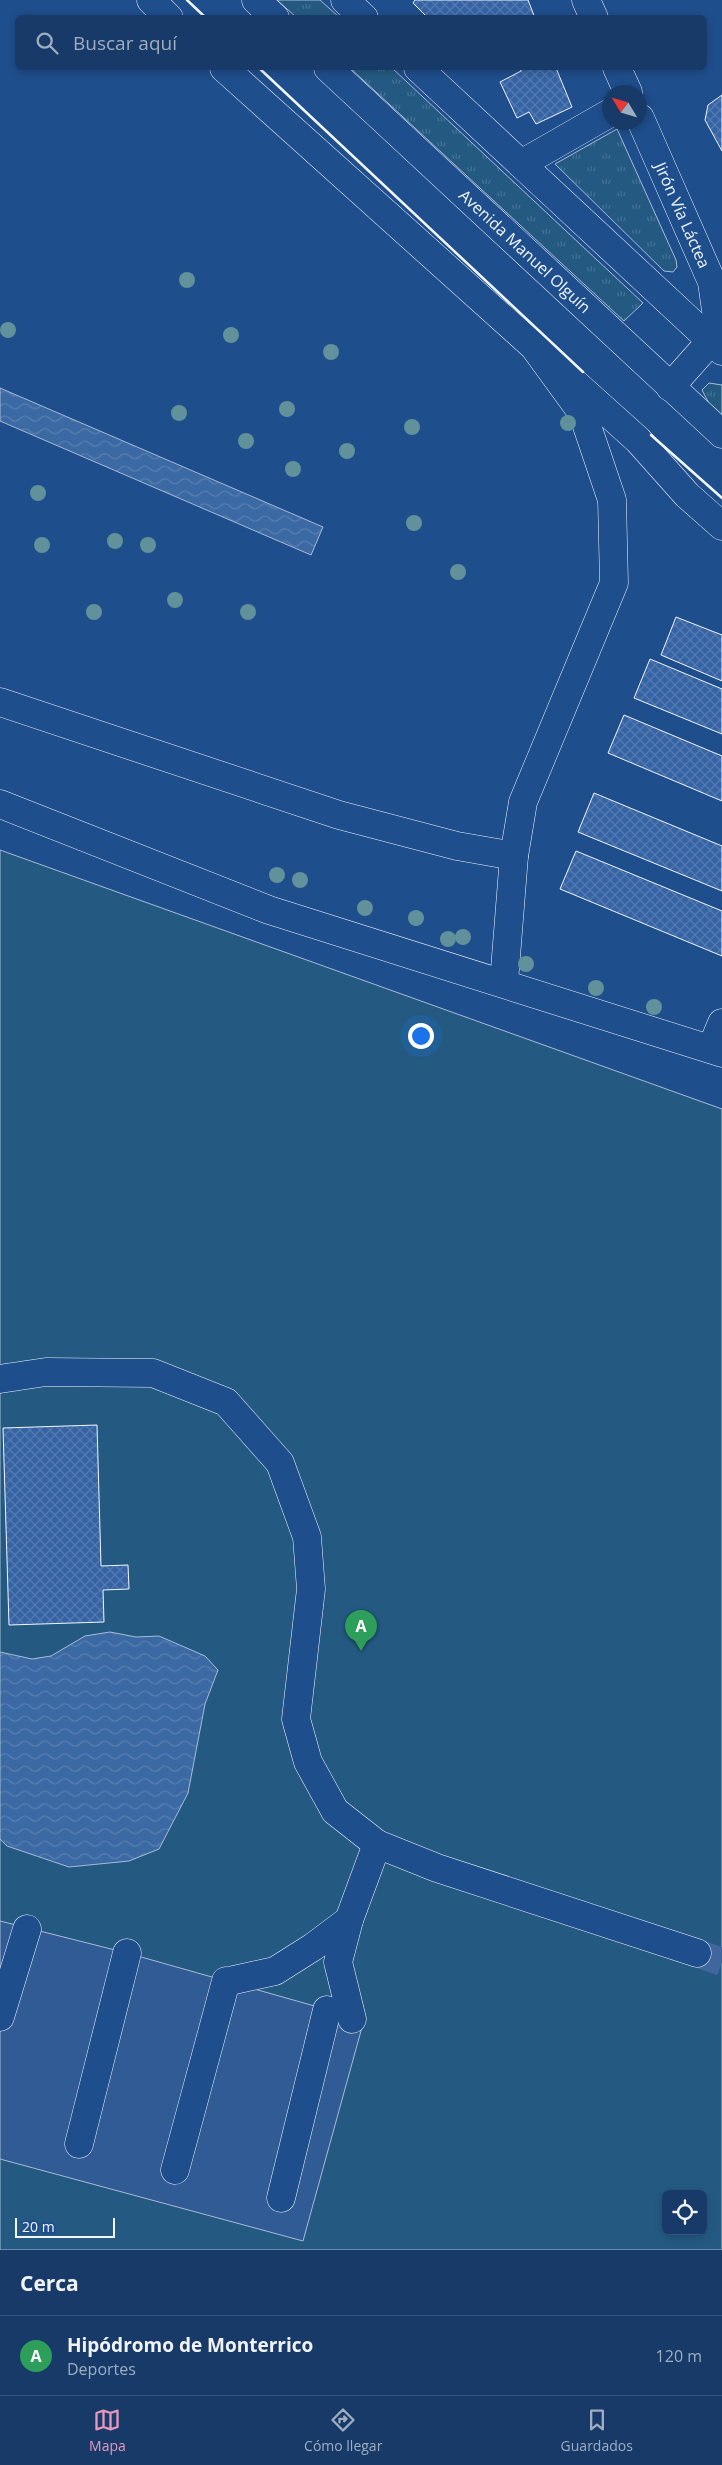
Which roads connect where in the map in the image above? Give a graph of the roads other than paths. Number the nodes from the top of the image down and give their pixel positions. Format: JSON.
{"nodes":[{"id":1,"x":151,"y":0,"type":"edge"},
{"id":2,"x":256,"y":0,"type":"edge"},
{"id":3,"x":345,"y":0,"type":"edge"},
{"id":4,"x":586,"y":0,"type":"edge"},
{"id":5,"x":166,"y":15,"type":"edge"},
{"id":6,"x":272,"y":15,"type":"edge"},
{"id":7,"x":361,"y":15,"type":"edge"},
{"id":8,"x":593,"y":15,"type":"edge"},
{"id":9,"x":226,"y":70,"type":"edge"},
{"id":10,"x":330,"y":70,"type":"edge"},
{"id":11,"x":420,"y":70,"type":"edge"},
{"id":12,"x":618,"y":70,"type":"edge"},
{"id":13,"x":625,"y":85,"type":"edge"},
{"id":14,"x":602,"y":118,"type":"edge"},
{"id":15,"x":645,"y":130,"type":"edge"},
{"id":16,"x":521,"y":164,"type":"junction"},
{"id":17,"x":719,"y":339,"type":"edge"},
{"id":18,"x":532,"y":344,"type":"junction"},
{"id":19,"x":670,"y":387,"type":"junction"},
{"id":20,"x":722,"y":434,"type":"edge"},
{"id":21,"x":722,"y":526,"type":"edge"},
{"id":22,"x":0,"y":702,"type":"edge"},
{"id":23,"x":0,"y":804,"type":"edge"},
{"id":24,"x":514,"y":856,"type":"junction"},
{"id":25,"x":504,"y":982,"type":"junction"},
{"id":26,"x":722,"y":1023,"type":"edge"},
{"id":27,"x":716,"y":1051,"type":"edge"},
{"id":28,"x":0,"y":1378,"type":"edge"},
{"id":29,"x":377,"y":1844,"type":"junction"},
{"id":30,"x":349,"y":1920,"type":"junction"},
{"id":31,"x":26,"y":1929,"type":"dead end"},
{"id":32,"x":127,"y":1953,"type":"dead end"},
{"id":33,"x":697,"y":1953,"type":"tunnel mouth"},
{"id":34,"x":326,"y":2010,"type":"dead end"},
{"id":35,"x":0,"y":2017,"type":"edge"},
{"id":36,"x":352,"y":2019,"type":"dead end"},
{"id":37,"x":79,"y":2144,"type":"dead end"},
{"id":38,"x":175,"y":2170,"type":"dead end"},
{"id":39,"x":281,"y":2198,"type":"dead end"}],
"edges":[{"from":1,"to":5,"type":"street"},
{"from":2,"to":6,"type":"street"},
{"from":3,"to":7,"type":"street"},
{"from":4,"to":8,"type":"street"},
{"from":9,"to":18,"type":"street"},
{"from":10,"to":19,"type":"street","name":"Avenida Manuel Olguín"},
{"from":11,"to":16,"type":"street"},
{"from":12,"to":13,"type":"street"},
{"from":14,"to":16,"type":"street"},
{"from":15,"to":17,"type":"street","name":"Jirón Vía Láctea"},
{"from":16,"to":17,"type":"street"},
{"from":17,"to":19,"type":"street"},
{"from":18,"to":21,"type":"street"},
{"from":18,"to":24,"type":"street"},
{"from":19,"to":20,"type":"street","name":"Avenida Manuel Olguín"},
{"from":22,"to":24,"type":"street"},
{"from":23,"to":25,"type":"street"},
{"from":24,"to":25,"type":"street"},
{"from":25,"to":27,"type":"street"},
{"from":26,"to":27,"type":"street"},
{"from":28,"to":29,"type":"street"},
{"from":29,"to":30,"type":"street"},
{"from":29,"to":33,"type":"street"},
{"from":30,"to":36,"type":"street"},
{"from":30,"to":38,"type":"street"},
{"from":31,"to":35,"type":"street"},
{"from":32,"to":37,"type":"street"},
{"from":34,"to":39,"type":"street"}]}
